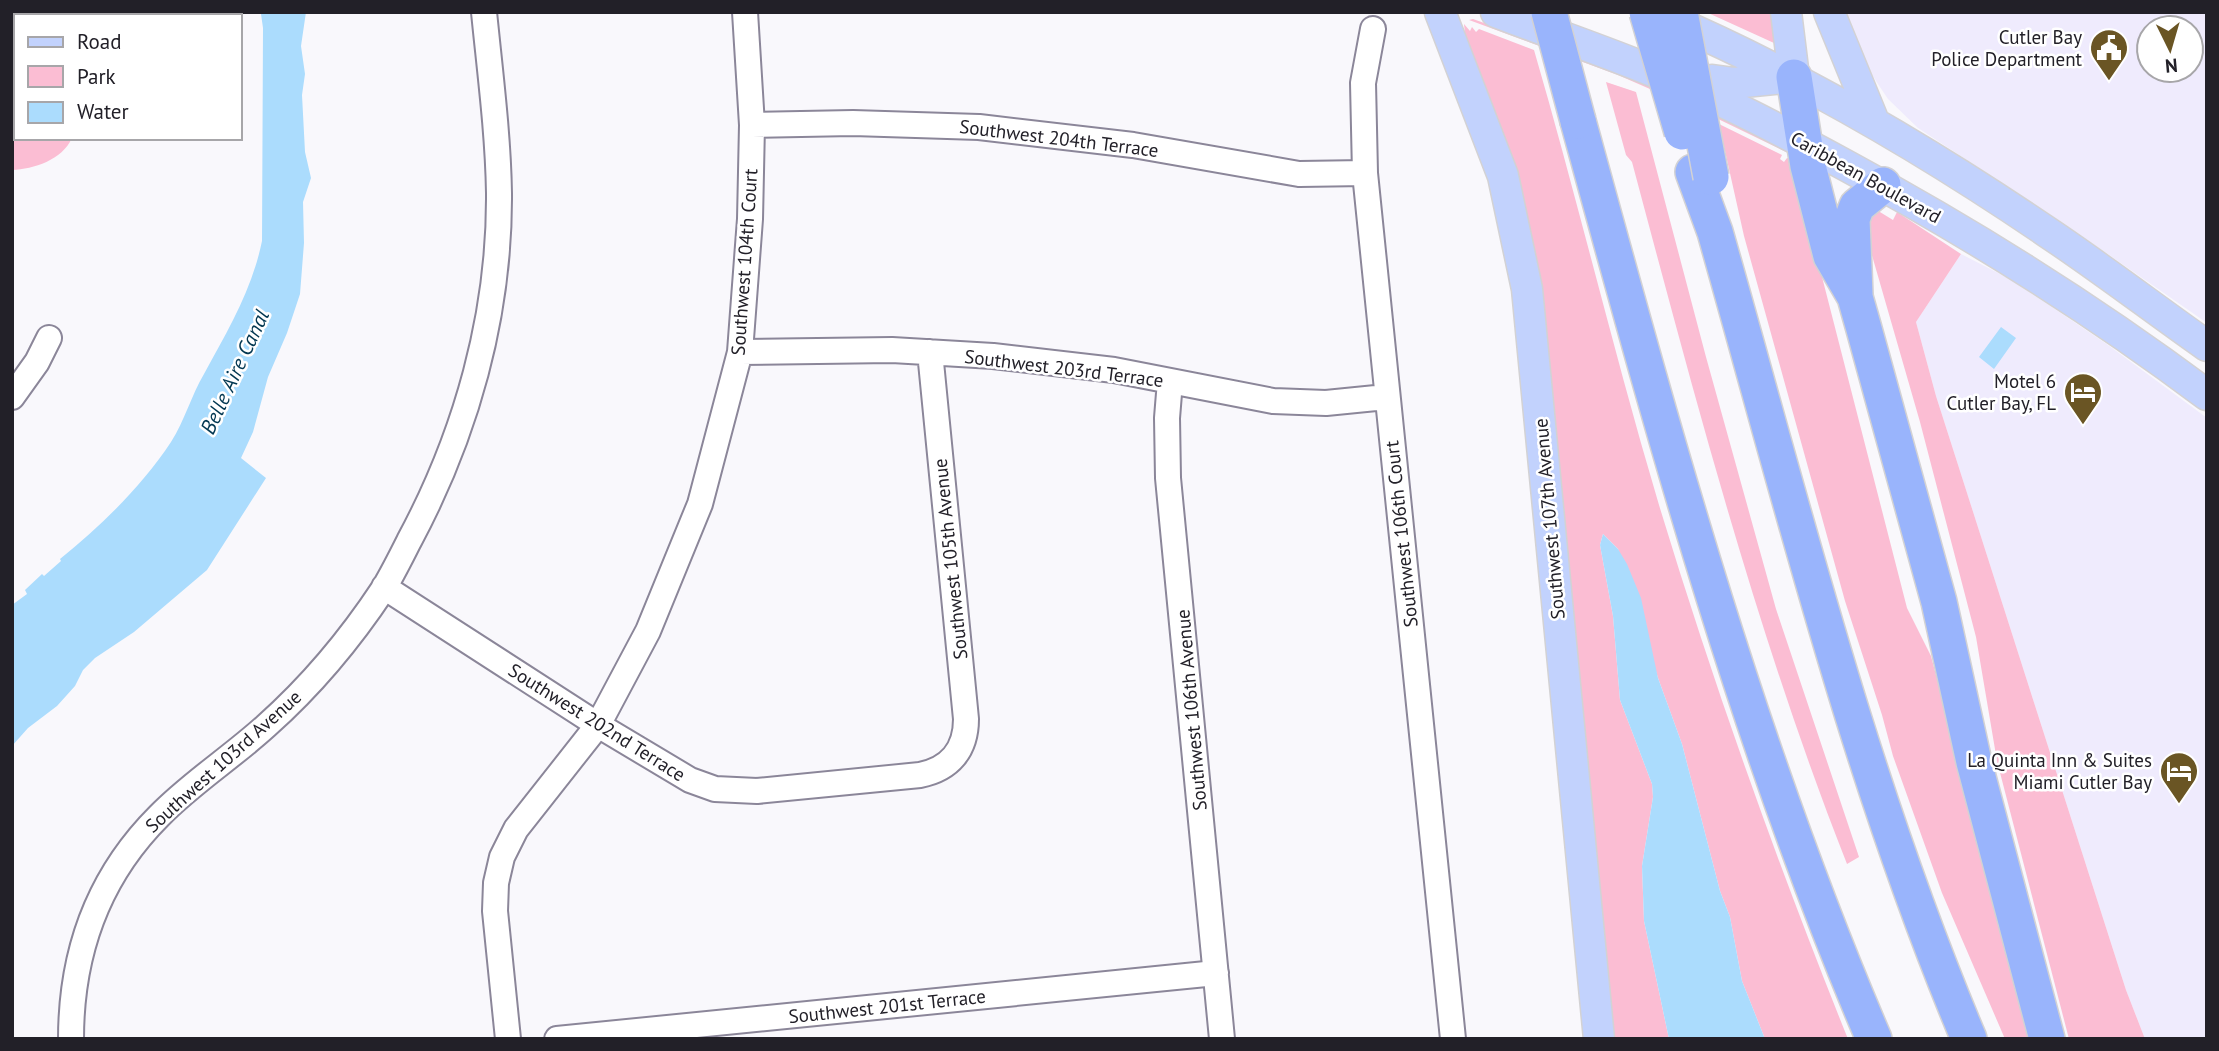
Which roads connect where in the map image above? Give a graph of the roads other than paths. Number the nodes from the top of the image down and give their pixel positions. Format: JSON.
{"nodes":[{"id":1,"x":484,"y":12,"type":"edge"},
{"id":2,"x":745,"y":12,"type":"edge"},
{"id":3,"x":1496,"y":12,"type":"edge"},
{"id":4,"x":1549,"y":12,"type":"edge"},
{"id":5,"x":1647,"y":12,"type":"edge"},
{"id":6,"x":1654,"y":12,"type":"edge"},
{"id":7,"x":1679,"y":12,"type":"edge"},
{"id":8,"x":1786,"y":12,"type":"edge"},
{"id":9,"x":1829,"y":12,"type":"edge"},
{"id":10,"x":1446,"y":19,"type":"edge"},
{"id":11,"x":1373,"y":29,"type":"dead end"},
{"id":12,"x":1794,"y":77,"type":"junction"},
{"id":13,"x":1684,"y":84,"type":"junction"},
{"id":14,"x":1874,"y":122,"type":"junction"},
{"id":15,"x":752,"y":125,"type":"junction"},
{"id":16,"x":1805,"y":143,"type":"junction"},
{"id":17,"x":1365,"y":173,"type":"junction"},
{"id":18,"x":1702,"y":175,"type":"junction"},
{"id":19,"x":1883,"y":185,"type":"junction"},
{"id":20,"x":1855,"y":297,"type":"junction"},
{"id":21,"x":2178,"y":326,"type":"junction"},
{"id":22,"x":49,"y":338,"type":"dead end"},
{"id":23,"x":2207,"y":346,"type":"edge"},
{"id":24,"x":740,"y":352,"type":"junction"},
{"id":25,"x":929,"y":352,"type":"junction"},
{"id":26,"x":2162,"y":362,"type":"junction"},
{"id":27,"x":1170,"y":382,"type":"junction"},
{"id":28,"x":2207,"y":395,"type":"edge"},
{"id":29,"x":12,"y":397,"type":"edge"},
{"id":30,"x":1386,"y":397,"type":"junction"},
{"id":31,"x":384,"y":587,"type":"junction"},
{"id":32,"x":598,"y":725,"type":"junction"},
{"id":33,"x":951,"y":761,"type":"joint"},
{"id":34,"x":1216,"y":973,"type":"junction"},
{"id":35,"x":71,"y":1039,"type":"edge"},
{"id":36,"x":509,"y":1039,"type":"edge"},
{"id":37,"x":557,"y":1039,"type":"edge"},
{"id":38,"x":1222,"y":1039,"type":"edge"},
{"id":39,"x":1453,"y":1039,"type":"edge"},
{"id":40,"x":1599,"y":1039,"type":"edge"},
{"id":41,"x":1874,"y":1039,"type":"edge"},
{"id":42,"x":1969,"y":1039,"type":"edge"},
{"id":43,"x":2047,"y":1039,"type":"edge"}],
"edges":[{"from":1,"to":31,"type":"street","name":"Southwest 103rd Avenue"},
{"from":2,"to":15,"type":"street","name":"Southwest 104th Court"},
{"from":3,"to":13,"type":"main road","name":"Caribbean Boulevard"},
{"from":4,"to":41,"type":"highway","bridge":true},
{"from":5,"to":18,"type":"highway","bridge":true},
{"from":6,"to":12,"type":"main road"},
{"from":7,"to":18,"type":"highway","bridge":true},
{"from":8,"to":12,"type":"main road"},
{"from":9,"to":14,"type":"main road"},
{"from":10,"to":40,"type":"main road","name":"Southwest 107th Avenue"},
{"from":11,"to":17,"type":"street","name":"Southwest 106th Court"},
{"from":12,"to":13,"type":"main road"},
{"from":12,"to":14,"type":"main road"},
{"from":12,"to":16,"type":"highway"},
{"from":13,"to":16,"type":"main road","name":"Caribbean Boulevard"},
{"from":14,"to":21,"type":"main road"},
{"from":15,"to":17,"type":"street","name":"Southwest 204th Terrace"},
{"from":15,"to":24,"type":"street","name":"Southwest 104th Court"},
{"from":16,"to":19,"type":"main road","name":"Caribbean Boulevard"},
{"from":16,"to":20,"type":"highway"},
{"from":17,"to":30,"type":"street","name":"Southwest 106th Court"},
{"from":18,"to":42,"type":"highway"},
{"from":19,"to":20,"type":"highway"},
{"from":19,"to":26,"type":"main road","name":"Caribbean Boulevard"},
{"from":20,"to":43,"type":"highway"},
{"from":21,"to":23,"type":"main road"},
{"from":21,"to":26,"type":"main road"},
{"from":22,"to":29,"type":"street"},
{"from":24,"to":25,"type":"street","name":"Southwest 203rd Terrace"},
{"from":24,"to":32,"type":"street","name":"Southwest 104th Court"},
{"from":25,"to":27,"type":"street","name":"Southwest 203rd Terrace"},
{"from":25,"to":33,"type":"street","name":"Southwest 105th Avenue"},
{"from":26,"to":28,"type":"main road","name":"Caribbean Boulevard"},
{"from":27,"to":30,"type":"street","name":"Southwest 203rd Terrace"},
{"from":27,"to":34,"type":"street","name":"Southwest 106th Avenue"},
{"from":30,"to":39,"type":"street","name":"Southwest 106th Court"},
{"from":31,"to":32,"type":"street","name":"Southwest 202nd Terrace"},
{"from":31,"to":35,"type":"street","name":"Southwest 103rd Avenue"},
{"from":32,"to":33,"type":"street","name":"Southwest 202nd Terrace"},
{"from":32,"to":36,"type":"street","name":"Southwest 104th Court"},
{"from":34,"to":37,"type":"street","name":"Southwest 201st Terrace"},
{"from":34,"to":38,"type":"street","name":"Southwest 106th Avenue"}]}
